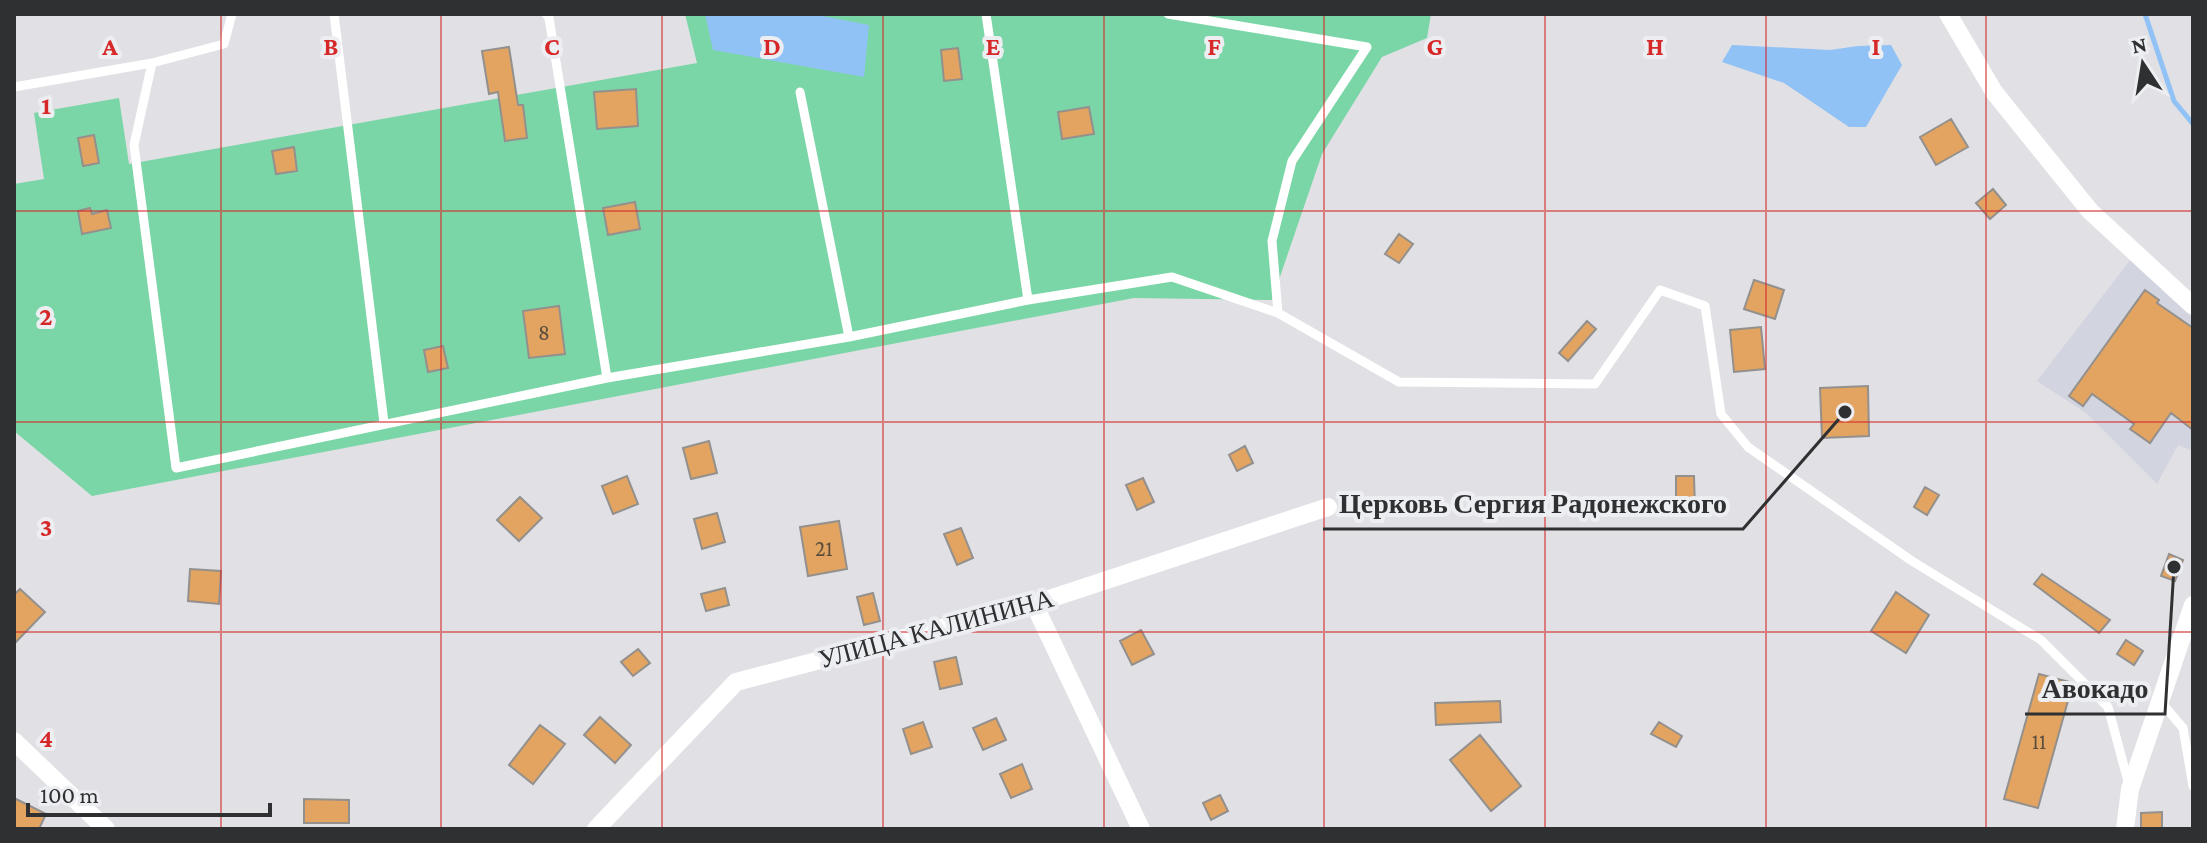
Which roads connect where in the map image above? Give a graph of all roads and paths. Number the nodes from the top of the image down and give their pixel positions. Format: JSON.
{"nodes":[{"id":1,"x":232,"y":14,"type":"edge"},
{"id":2,"x":334,"y":14,"type":"edge"},
{"id":3,"x":546,"y":14,"type":"edge"},
{"id":4,"x":986,"y":14,"type":"edge"},
{"id":5,"x":1168,"y":14,"type":"edge"},
{"id":6,"x":1948,"y":14,"type":"edge"},
{"id":7,"x":152,"y":63,"type":"junction"},
{"id":8,"x":14,"y":87,"type":"edge"},
{"id":9,"x":800,"y":92,"type":"dead end"},
{"id":10,"x":1028,"y":300,"type":"junction"},
{"id":11,"x":2193,"y":306,"type":"edge"},
{"id":12,"x":1278,"y":313,"type":"junction"},
{"id":13,"x":849,"y":337,"type":"junction"},
{"id":14,"x":607,"y":378,"type":"junction"},
{"id":15,"x":384,"y":423,"type":"junction"},
{"id":16,"x":1328,"y":507,"type":"dead end"},
{"id":17,"x":1034,"y":604,"type":"junction"},
{"id":18,"x":2193,"y":605,"type":"edge"},
{"id":19,"x":2160,"y":701,"type":"junction"},
{"id":20,"x":14,"y":741,"type":"edge"},
{"id":21,"x":2193,"y":786,"type":"edge"},
{"id":22,"x":2130,"y":789,"type":"junction"},
{"id":23,"x":106,"y":829,"type":"edge"},
{"id":24,"x":596,"y":829,"type":"edge"},
{"id":25,"x":1141,"y":829,"type":"edge"},
{"id":26,"x":2125,"y":829,"type":"edge"}],
"edges":[{"from":1,"to":7,"type":"lane"},
{"from":2,"to":15,"type":"lane"},
{"from":3,"to":14,"type":"lane"},
{"from":4,"to":10,"type":"lane"},
{"from":5,"to":12,"type":"lane"},
{"from":6,"to":11,"type":"street"},
{"from":7,"to":8,"type":"lane"},
{"from":7,"to":15,"type":"lane"},
{"from":9,"to":13,"type":"lane"},
{"from":10,"to":12,"type":"lane"},
{"from":10,"to":13,"type":"lane"},
{"from":12,"to":22,"type":"lane"},
{"from":13,"to":14,"type":"lane"},
{"from":14,"to":15,"type":"lane"},
{"from":16,"to":17,"type":"street","name":"УЛИЦА КАЛИНИНА"},
{"from":17,"to":24,"type":"street","name":"УЛИЦА КАЛИНИНА"},
{"from":17,"to":25,"type":"street"},
{"from":18,"to":19,"type":"street"},
{"from":19,"to":21,"type":"lane"},
{"from":19,"to":22,"type":"street"},
{"from":20,"to":23,"type":"street"},
{"from":22,"to":26,"type":"street"}]}
